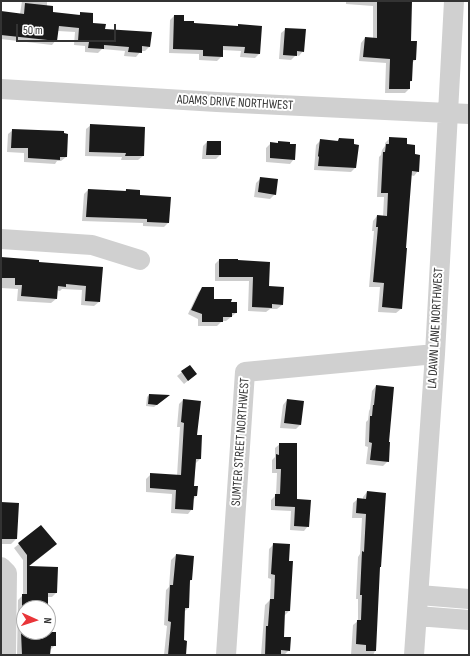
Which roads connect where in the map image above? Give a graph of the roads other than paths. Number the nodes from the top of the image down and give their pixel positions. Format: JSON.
{"nodes":[{"id":1,"x":454,"y":1,"type":"edge"},
{"id":2,"x":1,"y":89,"type":"edge"},
{"id":3,"x":448,"y":113,"type":"junction"},
{"id":4,"x":469,"y":114,"type":"edge"},
{"id":5,"x":1,"y":239,"type":"edge"},
{"id":6,"x":140,"y":260,"type":"dead end"},
{"id":7,"x":436,"y":354,"type":"junction"},
{"id":8,"x":1,"y":567,"type":"edge"},
{"id":9,"x":419,"y":595,"type":"junction"},
{"id":10,"x":469,"y":599,"type":"edge"},
{"id":11,"x":4,"y":616,"type":"edge"},
{"id":12,"x":417,"y":616,"type":"junction"},
{"id":13,"x":469,"y":620,"type":"edge"},
{"id":14,"x":6,"y":655,"type":"edge"},
{"id":15,"x":226,"y":655,"type":"edge"},
{"id":16,"x":414,"y":655,"type":"edge"}],
"edges":[{"from":1,"to":3,"type":"street","name":"LA DAWN LANE NORTHWEST"},
{"from":2,"to":3,"type":"street","name":"ADAMS DRIVE NORTHWEST"},
{"from":3,"to":4,"type":"street","name":"ADAMS DRIVE NORTHWEST"},
{"from":3,"to":7,"type":"street","name":"LA DAWN LANE NORTHWEST"},
{"from":5,"to":6,"type":"street"},
{"from":7,"to":9,"type":"street","name":"LA DAWN LANE NORTHWEST"},
{"from":7,"to":15,"type":"street","name":"SUMTER STREET NORTHWEST"},
{"from":8,"to":11,"type":"street"},
{"from":9,"to":10,"type":"street"},
{"from":9,"to":12,"type":"street","name":"LA DAWN LANE NORTHWEST"},
{"from":11,"to":14,"type":"street"},
{"from":12,"to":13,"type":"street"},
{"from":12,"to":16,"type":"street","name":"LA DAWN LANE NORTHWEST"}]}
